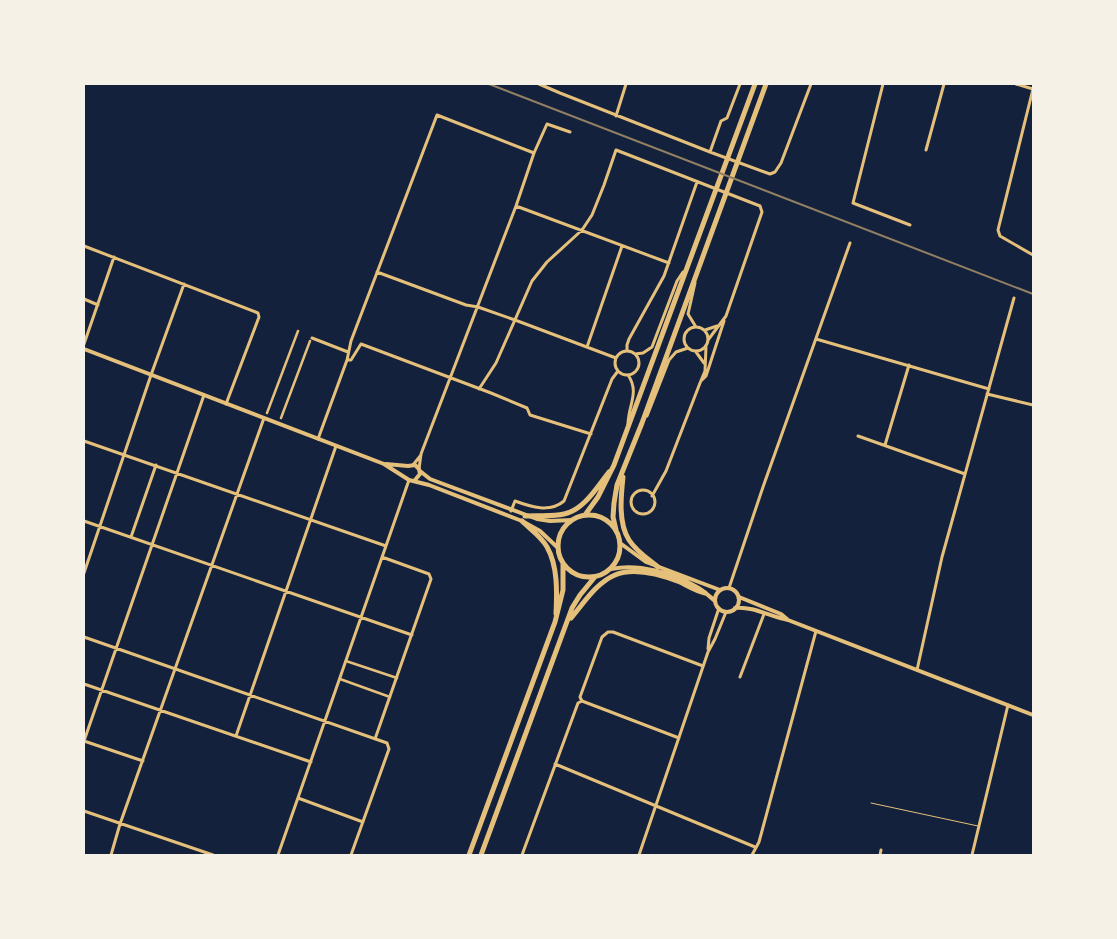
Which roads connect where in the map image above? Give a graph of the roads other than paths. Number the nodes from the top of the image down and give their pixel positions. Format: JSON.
{"nodes":[{"id":1,"x":539,"y":84,"type":"edge"},
{"id":2,"x":626,"y":84,"type":"edge"},
{"id":3,"x":740,"y":84,"type":"edge"},
{"id":4,"x":755,"y":84,"type":"edge"},
{"id":5,"x":766,"y":84,"type":"edge"},
{"id":6,"x":811,"y":84,"type":"edge"},
{"id":7,"x":883,"y":84,"type":"edge"},
{"id":8,"x":944,"y":84,"type":"edge"},
{"id":9,"x":1016,"y":84,"type":"edge"},
{"id":10,"x":549,"y":85,"type":"edge"},
{"id":11,"x":1033,"y":89,"type":"edge"},
{"id":12,"x":616,"y":116,"type":"junction"},
{"id":13,"x":570,"y":132,"type":"dead end"},
{"id":14,"x":926,"y":150,"type":"dead end"},
{"id":15,"x":710,"y":152,"type":"junction"},
{"id":16,"x":534,"y":153,"type":"junction"},
{"id":17,"x":698,"y":182,"type":"junction"},
{"id":18,"x":516,"y":206,"type":"junction"},
{"id":19,"x":910,"y":225,"type":"dead end"},
{"id":20,"x":582,"y":230,"type":"junction"},
{"id":21,"x":850,"y":243,"type":"dead end"},
{"id":22,"x":84,"y":246,"type":"edge"},
{"id":23,"x":622,"y":246,"type":"junction"},
{"id":24,"x":1033,"y":255,"type":"edge"},
{"id":25,"x":114,"y":257,"type":"junction"},
{"id":26,"x":669,"y":263,"type":"junction"},
{"id":27,"x":700,"y":263,"type":"junction"},
{"id":28,"x":686,"y":268,"type":"junction"},
{"id":29,"x":376,"y":272,"type":"junction"},
{"id":30,"x":184,"y":284,"type":"junction"},
{"id":31,"x":1014,"y":298,"type":"dead end"},
{"id":32,"x":84,"y":299,"type":"edge"},
{"id":33,"x":98,"y":305,"type":"junction"},
{"id":34,"x":478,"y":307,"type":"junction"},
{"id":35,"x":726,"y":316,"type":"junction"},
{"id":36,"x":515,"y":320,"type":"junction"},
{"id":37,"x":718,"y":326,"type":"junction"},
{"id":38,"x":696,"y":327,"type":"junction"},
{"id":39,"x":705,"y":330,"type":"junction"},
{"id":40,"x":298,"y":331,"type":"dead end"},
{"id":41,"x":816,"y":338,"type":"junction"},
{"id":42,"x":311,"y":340,"type":"joint"},
{"id":43,"x":708,"y":340,"type":"junction"},
{"id":44,"x":84,"y":344,"type":"edge"},
{"id":45,"x":587,"y":347,"type":"junction"},
{"id":46,"x":706,"y":347,"type":"junction"},
{"id":47,"x":688,"y":348,"type":"junction"},
{"id":48,"x":84,"y":349,"type":"edge"},
{"id":49,"x":627,"y":351,"type":"junction"},
{"id":50,"x":696,"y":351,"type":"junction"},
{"id":51,"x":348,"y":352,"type":"junction"},
{"id":52,"x":635,"y":354,"type":"junction"},
{"id":53,"x":616,"y":358,"type":"junction"},
{"id":54,"x":347,"y":360,"type":"junction"},
{"id":55,"x":705,"y":364,"type":"junction"},
{"id":56,"x":908,"y":365,"type":"junction"},
{"id":57,"x":618,"y":370,"type":"junction"},
{"id":58,"x":151,"y":375,"type":"junction"},
{"id":59,"x":628,"y":375,"type":"junction"},
{"id":60,"x":451,"y":378,"type":"junction"},
{"id":61,"x":700,"y":383,"type":"junction"},
{"id":62,"x":479,"y":389,"type":"junction"},
{"id":63,"x":989,"y":389,"type":"junction"},
{"id":64,"x":987,"y":394,"type":"junction"},
{"id":65,"x":204,"y":395,"type":"junction"},
{"id":66,"x":226,"y":404,"type":"junction"},
{"id":67,"x":1033,"y":405,"type":"edge"},
{"id":68,"x":267,"y":413,"type":"dead end"},
{"id":69,"x":264,"y":418,"type":"junction"},
{"id":70,"x":281,"y":418,"type":"dead end"},
{"id":71,"x":642,"y":423,"type":"junction"},
{"id":72,"x":628,"y":427,"type":"junction"},
{"id":73,"x":591,"y":434,"type":"junction"},
{"id":74,"x":858,"y":436,"type":"dead end"},
{"id":75,"x":318,"y":439,"type":"junction"},
{"id":76,"x":84,"y":441,"type":"edge"},
{"id":77,"x":885,"y":445,"type":"junction"},
{"id":78,"x":336,"y":446,"type":"junction"},
{"id":79,"x":124,"y":454,"type":"junction"},
{"id":80,"x":422,"y":454,"type":"junction"},
{"id":81,"x":384,"y":464,"type":"junction"},
{"id":82,"x":156,"y":465,"type":"junction"},
{"id":83,"x":614,"y":465,"type":"junction"},
{"id":84,"x":410,"y":466,"type":"junction"},
{"id":85,"x":623,"y":468,"type":"junction"},
{"id":86,"x":420,"y":470,"type":"junction"},
{"id":87,"x":177,"y":472,"type":"junction"},
{"id":88,"x":965,"y":474,"type":"junction"},
{"id":89,"x":407,"y":479,"type":"junction"},
{"id":90,"x":415,"y":480,"type":"junction"},
{"id":91,"x":237,"y":493,"type":"junction"},
{"id":92,"x":652,"y":496,"type":"junction"},
{"id":93,"x":511,"y":511,"type":"junction"},
{"id":94,"x":585,"y":515,"type":"junction"},
{"id":95,"x":524,"y":518,"type":"junction"},
{"id":96,"x":312,"y":519,"type":"junction"},
{"id":97,"x":572,"y":520,"type":"junction"},
{"id":98,"x":84,"y":521,"type":"edge"},
{"id":99,"x":100,"y":527,"type":"junction"},
{"id":100,"x":616,"y":530,"type":"junction"},
{"id":101,"x":131,"y":537,"type":"junction"},
{"id":102,"x":152,"y":544,"type":"junction"},
{"id":103,"x":620,"y":544,"type":"junction"},
{"id":104,"x":386,"y":546,"type":"junction"},
{"id":105,"x":557,"y":547,"type":"junction"},
{"id":106,"x":382,"y":557,"type":"junction"},
{"id":107,"x":563,"y":564,"type":"junction"},
{"id":108,"x":212,"y":565,"type":"junction"},
{"id":109,"x":658,"y":567,"type":"junction"},
{"id":110,"x":611,"y":569,"type":"junction"},
{"id":111,"x":84,"y":573,"type":"edge"},
{"id":112,"x":594,"y":578,"type":"junction"},
{"id":113,"x":730,"y":588,"type":"junction"},
{"id":114,"x":720,"y":590,"type":"junction"},
{"id":115,"x":286,"y":591,"type":"junction"},
{"id":116,"x":705,"y":593,"type":"junction"},
{"id":117,"x":738,"y":596,"type":"junction"},
{"id":118,"x":715,"y":601,"type":"junction"},
{"id":119,"x":718,"y":608,"type":"junction"},
{"id":120,"x":735,"y":608,"type":"junction"},
{"id":121,"x":726,"y":612,"type":"junction"},
{"id":122,"x":764,"y":614,"type":"junction"},
{"id":123,"x":361,"y":617,"type":"junction"},
{"id":124,"x":788,"y":620,"type":"junction"},
{"id":125,"x":555,"y":622,"type":"junction"},
{"id":126,"x":567,"y":622,"type":"junction"},
{"id":127,"x":816,"y":631,"type":"junction"},
{"id":128,"x":412,"y":635,"type":"junction"},
{"id":129,"x":84,"y":637,"type":"edge"},
{"id":130,"x":117,"y":648,"type":"junction"},
{"id":131,"x":708,"y":652,"type":"junction"},
{"id":132,"x":346,"y":661,"type":"junction"},
{"id":133,"x":703,"y":666,"type":"junction"},
{"id":134,"x":176,"y":668,"type":"junction"},
{"id":135,"x":917,"y":670,"type":"junction"},
{"id":136,"x":740,"y":677,"type":"dead end"},
{"id":137,"x":396,"y":678,"type":"junction"},
{"id":138,"x":340,"y":679,"type":"junction"},
{"id":139,"x":84,"y":684,"type":"edge"},
{"id":140,"x":102,"y":690,"type":"junction"},
{"id":141,"x":250,"y":695,"type":"junction"},
{"id":142,"x":390,"y":697,"type":"junction"},
{"id":143,"x":582,"y":701,"type":"junction"},
{"id":144,"x":1008,"y":705,"type":"junction"},
{"id":145,"x":161,"y":711,"type":"junction"},
{"id":146,"x":1033,"y":715,"type":"edge"},
{"id":147,"x":325,"y":721,"type":"junction"},
{"id":148,"x":236,"y":736,"type":"junction"},
{"id":149,"x":679,"y":738,"type":"junction"},
{"id":150,"x":375,"y":739,"type":"junction"},
{"id":151,"x":84,"y":741,"type":"edge"},
{"id":152,"x":143,"y":761,"type":"junction"},
{"id":153,"x":310,"y":762,"type":"junction"},
{"id":154,"x":556,"y":764,"type":"junction"},
{"id":155,"x":298,"y":798,"type":"junction"},
{"id":156,"x":871,"y":803,"type":"dead end"},
{"id":157,"x":656,"y":806,"type":"junction"},
{"id":158,"x":84,"y":811,"type":"edge"},
{"id":159,"x":363,"y":822,"type":"junction"},
{"id":160,"x":120,"y":824,"type":"junction"},
{"id":161,"x":979,"y":826,"type":"junction"},
{"id":162,"x":755,"y":847,"type":"junction"},
{"id":163,"x":194,"y":849,"type":"junction"},
{"id":164,"x":881,"y":850,"type":"dead end"},
{"id":165,"x":111,"y":855,"type":"edge"},
{"id":166,"x":192,"y":855,"type":"edge"},
{"id":167,"x":213,"y":855,"type":"edge"},
{"id":168,"x":278,"y":855,"type":"edge"},
{"id":169,"x":351,"y":855,"type":"edge"},
{"id":170,"x":469,"y":855,"type":"edge"},
{"id":171,"x":481,"y":855,"type":"edge"},
{"id":172,"x":522,"y":855,"type":"edge"},
{"id":173,"x":639,"y":855,"type":"edge"},
{"id":174,"x":752,"y":855,"type":"edge"},
{"id":175,"x":880,"y":855,"type":"edge"},
{"id":176,"x":972,"y":855,"type":"edge"}],
"edges":[{"from":1,"to":10,"type":"street"},
{"from":2,"to":12,"type":"street"},
{"from":3,"to":15,"type":"street"},
{"from":4,"to":28,"type":"highway"},
{"from":5,"to":27,"type":"highway"},
{"from":6,"to":15,"type":"street"},
{"from":7,"to":19,"type":"street"},
{"from":8,"to":14,"type":"street"},
{"from":9,"to":11,"type":"street"},
{"from":10,"to":12,"type":"street"},
{"from":11,"to":24,"type":"street"},
{"from":12,"to":15,"type":"street"},
{"from":13,"to":16,"type":"street"},
{"from":16,"to":18,"type":"street"},
{"from":16,"to":29,"type":"street"},
{"from":17,"to":20,"type":"street"},
{"from":17,"to":26,"type":"street"},
{"from":17,"to":35,"type":"street"},
{"from":18,"to":20,"type":"street"},
{"from":18,"to":34,"type":"street"},
{"from":20,"to":23,"type":"street"},
{"from":20,"to":36,"type":"street"},
{"from":21,"to":41,"type":"street"},
{"from":22,"to":25,"type":"street"},
{"from":23,"to":26,"type":"street"},
{"from":23,"to":45,"type":"street"},
{"from":25,"to":30,"type":"street"},
{"from":25,"to":33,"type":"street"},
{"from":26,"to":49,"type":"street"},
{"from":27,"to":38,"type":"street"},
{"from":27,"to":71,"type":"highway"},
{"from":28,"to":52,"type":"street"},
{"from":28,"to":72,"type":"highway"},
{"from":29,"to":34,"type":"street"},
{"from":29,"to":51,"type":"street"},
{"from":30,"to":58,"type":"street"},
{"from":30,"to":66,"type":"street"},
{"from":31,"to":63,"type":"street"},
{"from":32,"to":33,"type":"street"},
{"from":33,"to":44,"type":"street"},
{"from":34,"to":36,"type":"street"},
{"from":34,"to":60,"type":"street"},
{"from":35,"to":37,"type":"street"},
{"from":35,"to":61,"type":"street"},
{"from":36,"to":45,"type":"street"},
{"from":36,"to":62,"type":"street"},
{"from":37,"to":39,"type":"street"},
{"from":37,"to":43,"type":"street"},
{"from":38,"to":39,"type":"street"},
{"from":38,"to":47,"type":"street"},
{"from":39,"to":43,"type":"street"},
{"from":40,"to":68,"type":"street"},
{"from":41,"to":56,"type":"street"},
{"from":41,"to":113,"type":"street"},
{"from":42,"to":51,"type":"street"},
{"from":42,"to":70,"type":"street"},
{"from":43,"to":46,"type":"street"},
{"from":45,"to":53,"type":"street"},
{"from":46,"to":50,"type":"street"},
{"from":46,"to":55,"type":"street"},
{"from":47,"to":50,"type":"street"},
{"from":47,"to":71,"type":"street"},
{"from":48,"to":58,"type":"street"},
{"from":49,"to":52,"type":"street"},
{"from":49,"to":53,"type":"street"},
{"from":50,"to":55,"type":"street"},
{"from":51,"to":54,"type":"street"},
{"from":52,"to":59,"type":"street"},
{"from":53,"to":57,"type":"street"},
{"from":54,"to":60,"type":"street"},
{"from":54,"to":75,"type":"street"},
{"from":55,"to":61,"type":"street"},
{"from":56,"to":63,"type":"street"},
{"from":56,"to":77,"type":"street"},
{"from":57,"to":59,"type":"street"},
{"from":57,"to":73,"type":"street"},
{"from":58,"to":65,"type":"street"},
{"from":58,"to":79,"type":"street"},
{"from":59,"to":72,"type":"street"},
{"from":60,"to":62,"type":"street"},
{"from":60,"to":80,"type":"street"},
{"from":61,"to":92,"type":"street"},
{"from":62,"to":73,"type":"street"},
{"from":63,"to":64,"type":"street"},
{"from":64,"to":67,"type":"street"},
{"from":64,"to":88,"type":"street"},
{"from":65,"to":66,"type":"street"},
{"from":65,"to":87,"type":"street"},
{"from":66,"to":69,"type":"street"},
{"from":69,"to":75,"type":"street"},
{"from":69,"to":91,"type":"street"},
{"from":71,"to":85,"type":"highway"},
{"from":72,"to":83,"type":"highway"},
{"from":73,"to":93,"type":"street"},
{"from":74,"to":77,"type":"street"},
{"from":75,"to":78,"type":"street"},
{"from":76,"to":79,"type":"street"},
{"from":77,"to":88,"type":"street"},
{"from":78,"to":81,"type":"street"},
{"from":78,"to":96,"type":"street"},
{"from":79,"to":82,"type":"street"},
{"from":79,"to":99,"type":"street"},
{"from":80,"to":84,"type":"street"},
{"from":80,"to":86,"type":"street"},
{"from":81,"to":84,"type":"street"},
{"from":81,"to":89,"type":"street"},
{"from":82,"to":87,"type":"street"},
{"from":82,"to":101,"type":"street"},
{"from":83,"to":94,"type":"highway"},
{"from":83,"to":95,"type":"highway"},
{"from":84,"to":86,"type":"street"},
{"from":84,"to":89,"type":"street"},
{"from":85,"to":100,"type":"highway"},
{"from":85,"to":109,"type":"highway"},
{"from":86,"to":90,"type":"street"},
{"from":86,"to":93,"type":"street"},
{"from":87,"to":91,"type":"street"},
{"from":87,"to":102,"type":"street"},
{"from":88,"to":135,"type":"street"},
{"from":89,"to":90,"type":"street"},
{"from":89,"to":104,"type":"street"},
{"from":90,"to":95,"type":"street"},
{"from":91,"to":96,"type":"street"},
{"from":91,"to":108,"type":"street"},
{"from":92,"to":92,"type":"street"},
{"from":93,"to":95,"type":"street"},
{"from":94,"to":97,"type":"highway"},
{"from":94,"to":100,"type":"highway"},
{"from":95,"to":97,"type":"street"},
{"from":95,"to":105,"type":"street"},
{"from":95,"to":125,"type":"highway"},
{"from":96,"to":104,"type":"street"},
{"from":96,"to":115,"type":"street"},
{"from":97,"to":105,"type":"highway"},
{"from":98,"to":99,"type":"street"},
{"from":99,"to":101,"type":"street"},
{"from":99,"to":111,"type":"street"},
{"from":100,"to":103,"type":"highway"},
{"from":101,"to":102,"type":"street"},
{"from":102,"to":108,"type":"street"},
{"from":102,"to":130,"type":"street"},
{"from":103,"to":109,"type":"street"},
{"from":103,"to":110,"type":"highway"},
{"from":104,"to":106,"type":"street"},
{"from":105,"to":107,"type":"highway"},
{"from":106,"to":123,"type":"street"},
{"from":106,"to":128,"type":"street"},
{"from":107,"to":112,"type":"highway"},
{"from":107,"to":125,"type":"highway"},
{"from":108,"to":115,"type":"street"},
{"from":108,"to":134,"type":"street"},
{"from":109,"to":114,"type":"street"},
{"from":110,"to":112,"type":"highway"},
{"from":110,"to":116,"type":"street"},
{"from":112,"to":126,"type":"highway"},
{"from":113,"to":114,"type":"street"},
{"from":113,"to":117,"type":"street"},
{"from":114,"to":118,"type":"street"},
{"from":115,"to":123,"type":"street"},
{"from":115,"to":141,"type":"street"},
{"from":116,"to":118,"type":"street"},
{"from":116,"to":126,"type":"highway"},
{"from":117,"to":120,"type":"street"},
{"from":117,"to":124,"type":"street"},
{"from":118,"to":119,"type":"street"},
{"from":119,"to":121,"type":"street"},
{"from":119,"to":131,"type":"street"},
{"from":120,"to":121,"type":"street"},
{"from":120,"to":122,"type":"street"},
{"from":121,"to":131,"type":"street"},
{"from":122,"to":124,"type":"street"},
{"from":122,"to":136,"type":"street"},
{"from":123,"to":128,"type":"street"},
{"from":123,"to":132,"type":"street"},
{"from":124,"to":127,"type":"street"},
{"from":125,"to":170,"type":"highway"},
{"from":126,"to":171,"type":"highway"},
{"from":127,"to":135,"type":"street"},
{"from":127,"to":162,"type":"street"},
{"from":128,"to":137,"type":"street"},
{"from":129,"to":130,"type":"street"},
{"from":130,"to":134,"type":"street"},
{"from":130,"to":140,"type":"street"},
{"from":131,"to":133,"type":"street"},
{"from":132,"to":137,"type":"street"},
{"from":132,"to":138,"type":"street"},
{"from":133,"to":143,"type":"street"},
{"from":133,"to":149,"type":"street"},
{"from":134,"to":141,"type":"street"},
{"from":134,"to":145,"type":"street"},
{"from":135,"to":144,"type":"street"},
{"from":137,"to":142,"type":"street"},
{"from":138,"to":142,"type":"street"},
{"from":138,"to":147,"type":"street"},
{"from":139,"to":140,"type":"street"},
{"from":140,"to":145,"type":"street"},
{"from":140,"to":151,"type":"street"},
{"from":141,"to":147,"type":"street"},
{"from":141,"to":148,"type":"street"},
{"from":142,"to":150,"type":"street"},
{"from":143,"to":149,"type":"street"},
{"from":143,"to":154,"type":"street"},
{"from":144,"to":146,"type":"street"},
{"from":144,"to":161,"type":"street"},
{"from":145,"to":148,"type":"street"},
{"from":145,"to":152,"type":"street"},
{"from":147,"to":150,"type":"street"},
{"from":147,"to":153,"type":"street"},
{"from":148,"to":153,"type":"street"},
{"from":149,"to":157,"type":"street"},
{"from":150,"to":159,"type":"street"},
{"from":151,"to":152,"type":"street"},
{"from":152,"to":160,"type":"street"},
{"from":153,"to":155,"type":"street"},
{"from":154,"to":157,"type":"street"},
{"from":154,"to":172,"type":"street"},
{"from":155,"to":159,"type":"street"},
{"from":155,"to":168,"type":"street"},
{"from":156,"to":161,"type":"lane"},
{"from":157,"to":162,"type":"street"},
{"from":157,"to":173,"type":"street"},
{"from":158,"to":160,"type":"street"},
{"from":159,"to":169,"type":"street"},
{"from":160,"to":163,"type":"street"},
{"from":160,"to":165,"type":"street"},
{"from":161,"to":176,"type":"street"},
{"from":162,"to":174,"type":"street"},
{"from":163,"to":166,"type":"street"},
{"from":163,"to":167,"type":"street"},
{"from":164,"to":175,"type":"street"}]}
